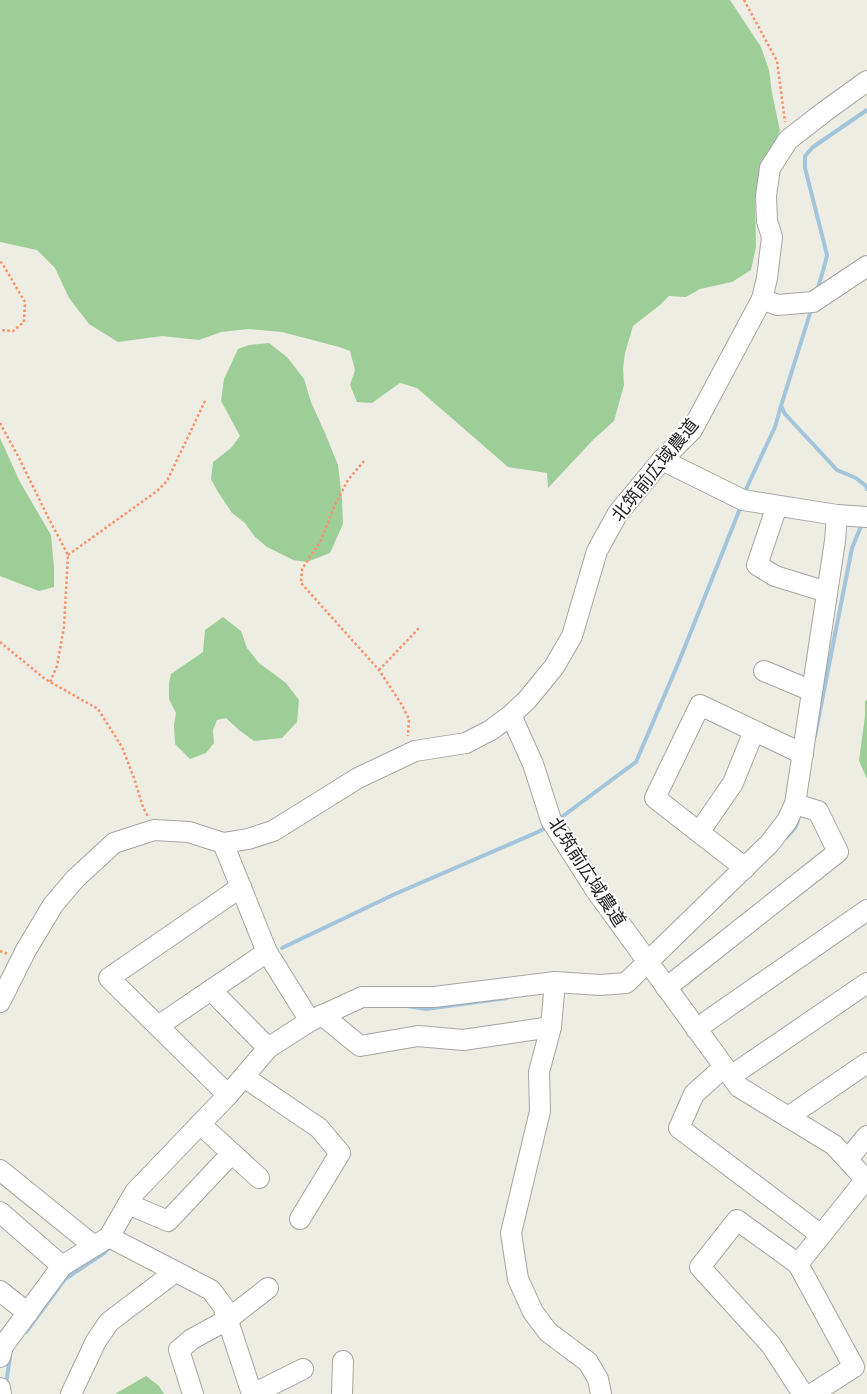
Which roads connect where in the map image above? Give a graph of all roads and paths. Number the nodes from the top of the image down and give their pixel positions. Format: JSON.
{"nodes":[{"id":1,"x":744,"y":0,"type":"edge"},
{"id":2,"x":867,"y":81,"type":"edge"},
{"id":3,"x":788,"y":140,"type":"junction"},
{"id":4,"x":0,"y":262,"type":"edge"},
{"id":5,"x":867,"y":266,"type":"edge"},
{"id":6,"x":762,"y":299,"type":"junction"},
{"id":7,"x":0,"y":330,"type":"edge"},
{"id":8,"x":205,"y":401,"type":"dead end"},
{"id":9,"x":0,"y":423,"type":"edge"},
{"id":10,"x":662,"y":460,"type":"junction"},
{"id":11,"x":364,"y":461,"type":"dead end"},
{"id":12,"x":777,"y":506,"type":"junction"},
{"id":13,"x":837,"y":515,"type":"junction"},
{"id":14,"x":867,"y":517,"type":"edge"},
{"id":15,"x":68,"y":555,"type":"junction"},
{"id":16,"x":827,"y":592,"type":"junction"},
{"id":17,"x":420,"y":627,"type":"dead end"},
{"id":18,"x":0,"y":642,"type":"edge"},
{"id":19,"x":379,"y":670,"type":"junction"},
{"id":20,"x":764,"y":671,"type":"dead end"},
{"id":21,"x":50,"y":682,"type":"junction"},
{"id":22,"x":812,"y":691,"type":"junction"},
{"id":23,"x":511,"y":715,"type":"junction"},
{"id":24,"x":754,"y":731,"type":"junction"},
{"id":25,"x":803,"y":754,"type":"junction"},
{"id":26,"x":407,"y":755,"type":"junction"},
{"id":27,"x":795,"y":804,"type":"junction"},
{"id":28,"x":154,"y":830,"type":"junction"},
{"id":29,"x":700,"y":831,"type":"junction"},
{"id":30,"x":223,"y":843,"type":"junction"},
{"id":31,"x":745,"y":868,"type":"junction"},
{"id":32,"x":241,"y":887,"type":"junction"},
{"id":33,"x":867,"y":910,"type":"edge"},
{"id":34,"x":267,"y":952,"type":"junction"},
{"id":35,"x":648,"y":963,"type":"junction"},
{"id":36,"x":554,"y":982,"type":"junction"},
{"id":37,"x":867,"y":983,"type":"edge"},
{"id":38,"x":666,"y":988,"type":"junction"},
{"id":39,"x":211,"y":990,"type":"junction"},
{"id":40,"x":0,"y":1002,"type":"edge"},
{"id":41,"x":316,"y":1018,"type":"junction"},
{"id":42,"x":158,"y":1026,"type":"junction"},
{"id":43,"x":551,"y":1027,"type":"junction"},
{"id":44,"x":696,"y":1029,"type":"junction"},
{"id":45,"x":268,"y":1048,"type":"junction"},
{"id":46,"x":867,"y":1063,"type":"edge"},
{"id":47,"x":727,"y":1072,"type":"junction"},
{"id":48,"x":244,"y":1077,"type":"junction"},
{"id":49,"x":228,"y":1095,"type":"junction"},
{"id":50,"x":788,"y":1117,"type":"junction"},
{"id":51,"x":200,"y":1124,"type":"junction"},
{"id":52,"x":867,"y":1136,"type":"edge"},
{"id":53,"x":232,"y":1153,"type":"junction"},
{"id":54,"x":848,"y":1159,"type":"junction"},
{"id":55,"x":0,"y":1170,"type":"edge"},
{"id":56,"x":259,"y":1178,"type":"dead end"},
{"id":57,"x":866,"y":1180,"type":"edge"},
{"id":58,"x":128,"y":1204,"type":"junction"},
{"id":59,"x":0,"y":1212,"type":"edge"},
{"id":60,"x":300,"y":1219,"type":"dead end"},
{"id":61,"x":821,"y":1235,"type":"junction"},
{"id":62,"x":101,"y":1242,"type":"junction"},
{"id":63,"x":798,"y":1264,"type":"junction"},
{"id":64,"x":62,"y":1266,"type":"junction"},
{"id":65,"x":175,"y":1272,"type":"junction"},
{"id":66,"x":268,"y":1288,"type":"dead end"},
{"id":67,"x":0,"y":1291,"type":"edge"},
{"id":68,"x":28,"y":1313,"type":"junction"},
{"id":69,"x":227,"y":1320,"type":"junction"},
{"id":70,"x":0,"y":1357,"type":"edge"},
{"id":71,"x":343,"y":1361,"type":"dead end"},
{"id":72,"x":303,"y":1369,"type":"dead end"},
{"id":73,"x":0,"y":1388,"type":"edge"},
{"id":74,"x":1,"y":1394,"type":"edge"},
{"id":75,"x":70,"y":1394,"type":"edge"},
{"id":76,"x":193,"y":1394,"type":"edge"},
{"id":77,"x":252,"y":1394,"type":"edge"},
{"id":78,"x":342,"y":1394,"type":"edge"},
{"id":79,"x":601,"y":1394,"type":"edge"},
{"id":80,"x":803,"y":1394,"type":"edge"},
{"id":81,"x":812,"y":1394,"type":"edge"}],
"edges":[{"from":1,"to":3,"type":"path"},
{"from":2,"to":3,"type":"street","name":"北筑前広域農道"},
{"from":3,"to":6,"type":"street","name":"北筑前広域農道"},
{"from":4,"to":7,"type":"path"},
{"from":5,"to":6,"type":"street"},
{"from":6,"to":10,"type":"street","name":"北筑前広域農道"},
{"from":8,"to":15,"type":"path"},
{"from":9,"to":15,"type":"path"},
{"from":10,"to":12,"type":"street"},
{"from":10,"to":23,"type":"street","name":"北筑前広域農道"},
{"from":11,"to":19,"type":"path"},
{"from":12,"to":13,"type":"street"},
{"from":12,"to":16,"type":"street"},
{"from":13,"to":14,"type":"street"},
{"from":13,"to":16,"type":"street"},
{"from":15,"to":21,"type":"path"},
{"from":16,"to":22,"type":"street"},
{"from":17,"to":19,"type":"path"},
{"from":18,"to":21,"type":"path"},
{"from":19,"to":26,"type":"path"},
{"from":20,"to":22,"type":"street"},
{"from":21,"to":28,"type":"path"},
{"from":22,"to":25,"type":"street"},
{"from":23,"to":26,"type":"street"},
{"from":23,"to":35,"type":"street","name":"北筑前広域農道"},
{"from":24,"to":25,"type":"street"},
{"from":24,"to":29,"type":"street"},
{"from":24,"to":29,"type":"street"},
{"from":25,"to":27,"type":"street"},
{"from":26,"to":30,"type":"street"},
{"from":27,"to":31,"type":"street"},
{"from":27,"to":38,"type":"street"},
{"from":28,"to":30,"type":"street"},
{"from":28,"to":40,"type":"street"},
{"from":29,"to":31,"type":"street"},
{"from":30,"to":32,"type":"street"},
{"from":31,"to":35,"type":"street"},
{"from":32,"to":34,"type":"street"},
{"from":32,"to":42,"type":"street"},
{"from":33,"to":44,"type":"street"},
{"from":34,"to":39,"type":"street"},
{"from":34,"to":41,"type":"street"},
{"from":35,"to":36,"type":"street"},
{"from":35,"to":38,"type":"street","name":"北筑前広域農道"},
{"from":36,"to":41,"type":"street"},
{"from":36,"to":43,"type":"street"},
{"from":37,"to":47,"type":"street"},
{"from":38,"to":44,"type":"street","name":"北筑前広域農道"},
{"from":39,"to":42,"type":"street"},
{"from":39,"to":45,"type":"street"},
{"from":41,"to":43,"type":"street"},
{"from":41,"to":45,"type":"street"},
{"from":42,"to":49,"type":"street"},
{"from":43,"to":79,"type":"street"},
{"from":44,"to":47,"type":"street","name":"北筑前広域農道"},
{"from":45,"to":48,"type":"street"},
{"from":46,"to":50,"type":"street"},
{"from":47,"to":50,"type":"street","name":"北筑前広域農道"},
{"from":47,"to":61,"type":"street"},
{"from":48,"to":49,"type":"street"},
{"from":48,"to":60,"type":"street"},
{"from":49,"to":51,"type":"street"},
{"from":50,"to":54,"type":"street","name":"北筑前広域農道"},
{"from":51,"to":53,"type":"street"},
{"from":51,"to":58,"type":"street"},
{"from":52,"to":54,"type":"street"},
{"from":53,"to":56,"type":"street"},
{"from":53,"to":58,"type":"street"},
{"from":54,"to":57,"type":"street","name":"北筑前広域農道"},
{"from":55,"to":62,"type":"street"},
{"from":57,"to":61,"type":"street"},
{"from":58,"to":62,"type":"street"},
{"from":59,"to":64,"type":"street"},
{"from":61,"to":63,"type":"street"},
{"from":62,"to":64,"type":"street"},
{"from":62,"to":65,"type":"street"},
{"from":63,"to":80,"type":"street"},
{"from":63,"to":81,"type":"street"},
{"from":64,"to":68,"type":"street"},
{"from":65,"to":69,"type":"street"},
{"from":65,"to":75,"type":"street"},
{"from":66,"to":69,"type":"street"},
{"from":67,"to":68,"type":"street"},
{"from":68,"to":70,"type":"street"},
{"from":69,"to":76,"type":"street"},
{"from":69,"to":77,"type":"street"},
{"from":71,"to":78,"type":"street"},
{"from":72,"to":77,"type":"street"},
{"from":73,"to":74,"type":"street"}]}
